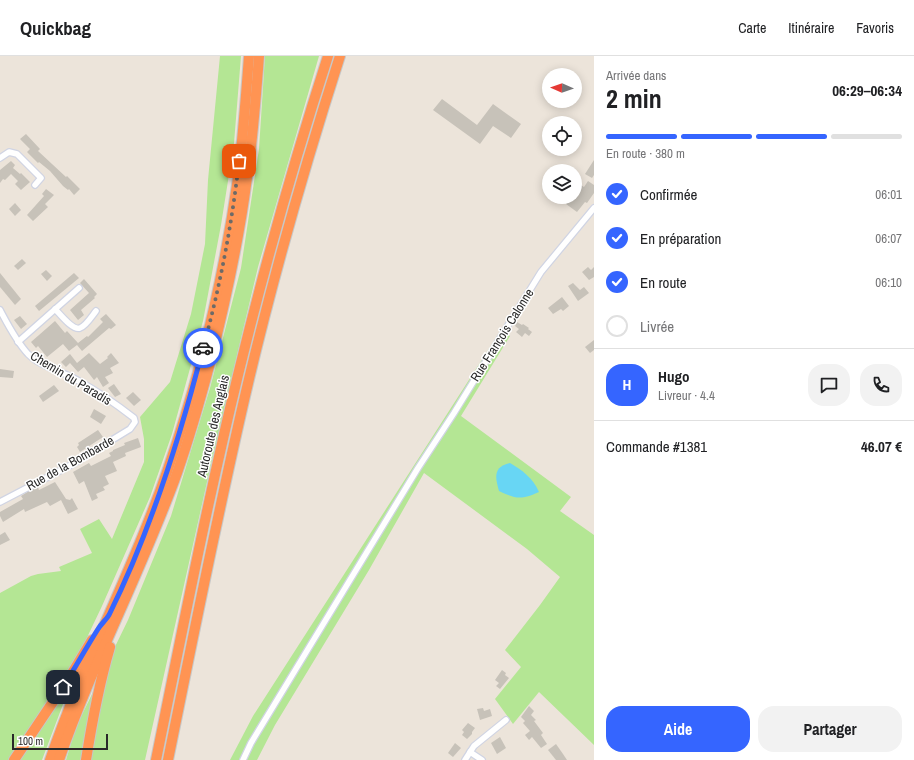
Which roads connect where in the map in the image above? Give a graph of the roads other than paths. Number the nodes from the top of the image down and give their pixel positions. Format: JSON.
{"nodes":[{"id":1,"x":249,"y":56,"type":"edge"},
{"id":2,"x":258,"y":56,"type":"edge"},
{"id":3,"x":328,"y":56,"type":"edge"},
{"id":4,"x":340,"y":56,"type":"edge"},
{"id":5,"x":0,"y":158,"type":"edge"},
{"id":6,"x":35,"y":185,"type":"dead end"},
{"id":7,"x":594,"y":208,"type":"edge"},
{"id":8,"x":79,"y":288,"type":"dead end"},
{"id":9,"x":55,"y":309,"type":"junction"},
{"id":10,"x":0,"y":310,"type":"edge"},
{"id":11,"x":96,"y":311,"type":"dead end"},
{"id":12,"x":18,"y":342,"type":"junction"},
{"id":13,"x":135,"y":420,"type":"joint"},
{"id":14,"x":0,"y":502,"type":"edge"},
{"id":15,"x":112,"y":618,"type":"junction"},
{"id":16,"x":506,"y":720,"type":"dead end"},
{"id":17,"x":470,"y":752,"type":"junction"},
{"id":18,"x":14,"y":760,"type":"edge"},
{"id":19,"x":50,"y":760,"type":"edge"},
{"id":20,"x":59,"y":760,"type":"edge"},
{"id":21,"x":86,"y":760,"type":"edge"},
{"id":22,"x":156,"y":760,"type":"edge"},
{"id":23,"x":168,"y":760,"type":"edge"},
{"id":24,"x":243,"y":760,"type":"edge"},
{"id":25,"x":465,"y":760,"type":"edge"},
{"id":26,"x":482,"y":760,"type":"edge"}],
"edges":[{"from":1,"to":15,"type":"highway"},
{"from":2,"to":15,"type":"highway"},
{"from":3,"to":22,"type":"highway","name":"Autoroute des Anglais"},
{"from":4,"to":23,"type":"highway","name":"Autoroute des Anglais"},
{"from":5,"to":6,"type":"street"},
{"from":7,"to":24,"type":"street","name":"Rue François Calonne"},
{"from":8,"to":9,"type":"street"},
{"from":9,"to":11,"type":"street"},
{"from":9,"to":12,"type":"street"},
{"from":10,"to":12,"type":"street","name":"Chemin du Paradis"},
{"from":12,"to":13,"type":"street","name":"Chemin du Paradis"},
{"from":13,"to":14,"type":"street","name":"Rue de la Bombarde"},
{"from":15,"to":18,"type":"highway"},
{"from":15,"to":19,"type":"highway"},
{"from":15,"to":20,"type":"highway"},
{"from":15,"to":21,"type":"highway"},
{"from":16,"to":17,"type":"street"},
{"from":17,"to":25,"type":"street"},
{"from":17,"to":26,"type":"street"}]}
